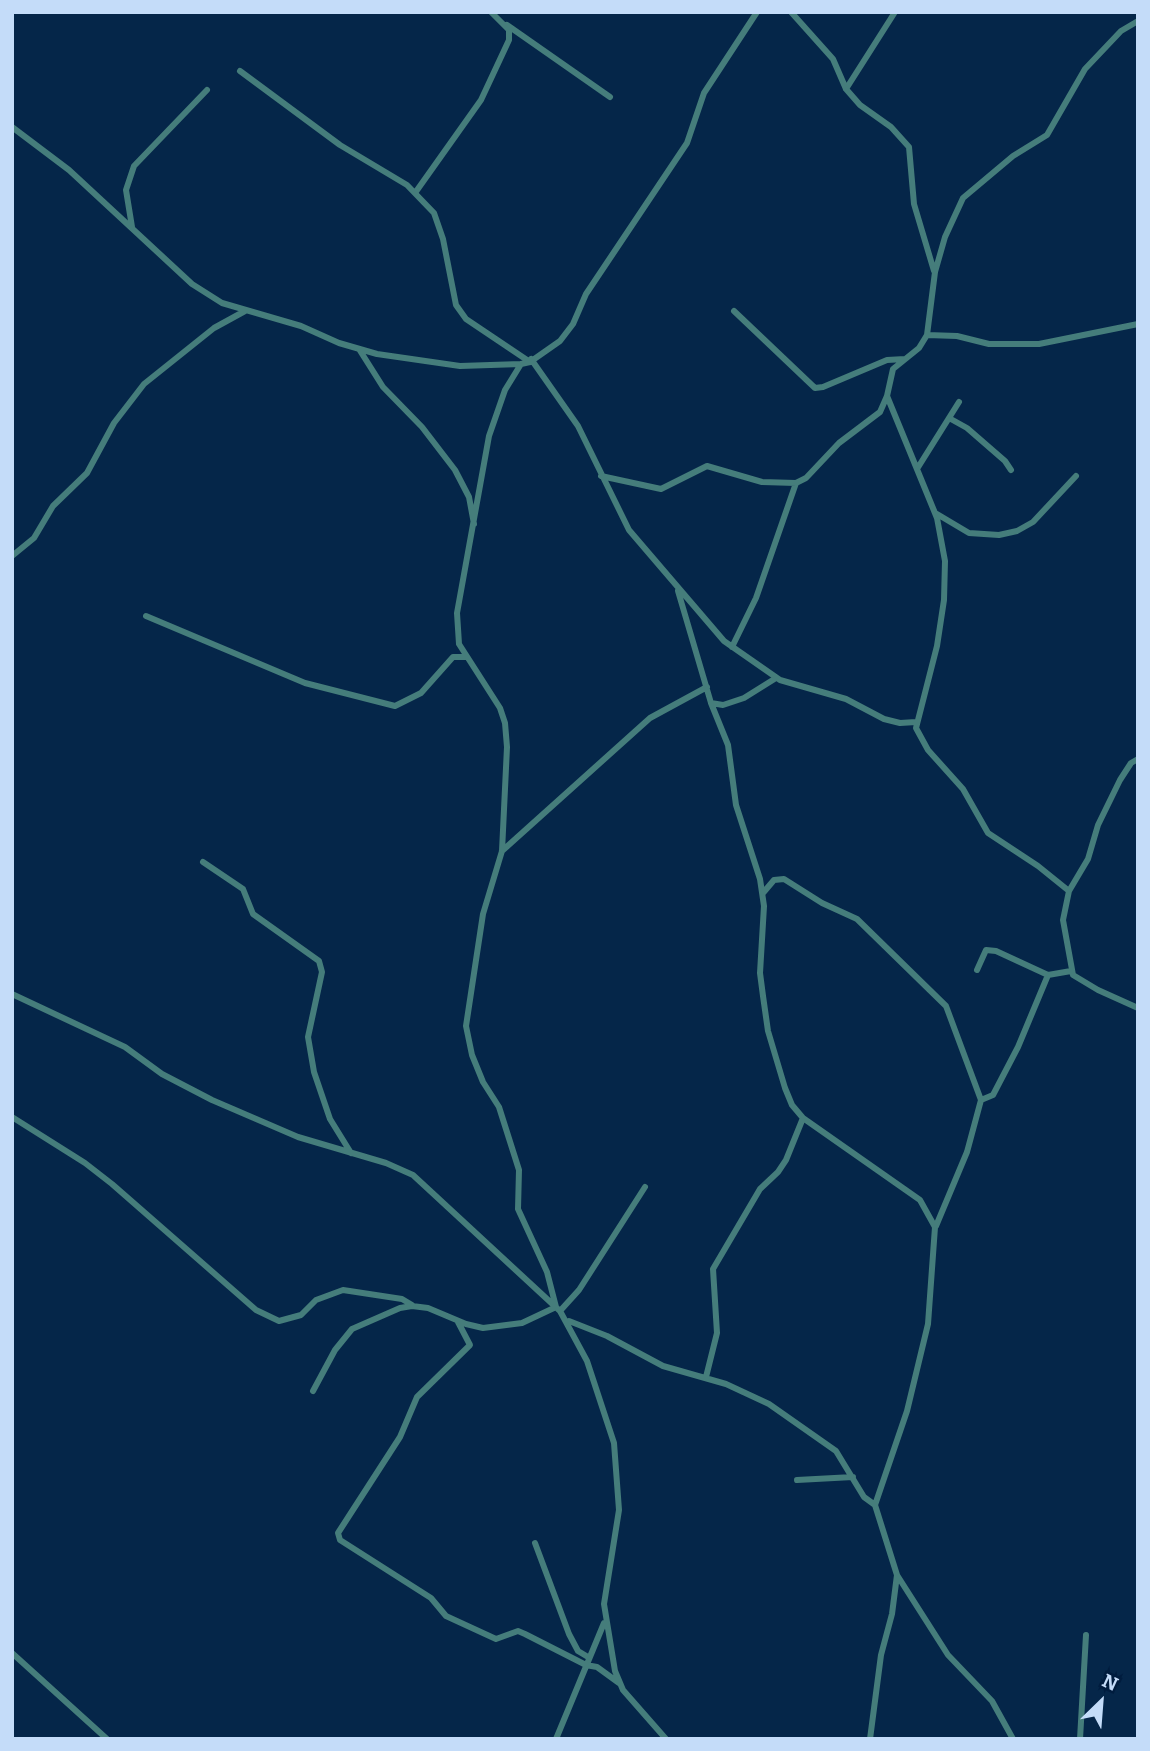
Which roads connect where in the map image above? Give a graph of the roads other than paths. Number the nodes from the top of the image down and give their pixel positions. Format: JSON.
{"nodes":[{"id":1,"x":491,"y":12,"type":"edge"},
{"id":2,"x":757,"y":12,"type":"edge"},
{"id":3,"x":791,"y":12,"type":"edge"},
{"id":4,"x":895,"y":12,"type":"edge"},
{"id":5,"x":1138,"y":21,"type":"edge"},
{"id":6,"x":503,"y":22,"type":"junction"},
{"id":7,"x":240,"y":71,"type":"dead end"},
{"id":8,"x":846,"y":89,"type":"junction"},
{"id":9,"x":207,"y":90,"type":"dead end"},
{"id":10,"x":610,"y":97,"type":"dead end"},
{"id":11,"x":12,"y":127,"type":"edge"},
{"id":12,"x":415,"y":193,"type":"junction"},
{"id":13,"x":132,"y":229,"type":"junction"},
{"id":14,"x":935,"y":272,"type":"junction"},
{"id":15,"x":245,"y":311,"type":"junction"},
{"id":16,"x":734,"y":311,"type":"dead end"},
{"id":17,"x":1138,"y":324,"type":"edge"},
{"id":18,"x":927,"y":335,"type":"junction"},
{"id":19,"x":359,"y":349,"type":"junction"},
{"id":20,"x":906,"y":359,"type":"junction"},
{"id":21,"x":531,"y":361,"type":"junction"},
{"id":22,"x":521,"y":364,"type":"junction"},
{"id":23,"x":887,"y":396,"type":"junction"},
{"id":24,"x":959,"y":402,"type":"dead end"},
{"id":25,"x":949,"y":418,"type":"junction"},
{"id":26,"x":917,"y":469,"type":"junction"},
{"id":27,"x":1011,"y":470,"type":"dead end"},
{"id":28,"x":601,"y":476,"type":"junction"},
{"id":29,"x":1076,"y":476,"type":"dead end"},
{"id":30,"x":796,"y":483,"type":"junction"},
{"id":31,"x":935,"y":513,"type":"junction"},
{"id":32,"x":474,"y":526,"type":"junction"},
{"id":33,"x":12,"y":556,"type":"edge"},
{"id":34,"x":678,"y":591,"type":"junction"},
{"id":35,"x":146,"y":617,"type":"dead end"},
{"id":36,"x":732,"y":647,"type":"junction"},
{"id":37,"x":465,"y":657,"type":"junction"},
{"id":38,"x":776,"y":678,"type":"junction"},
{"id":39,"x":707,"y":687,"type":"junction"},
{"id":40,"x":711,"y":702,"type":"junction"},
{"id":41,"x":916,"y":722,"type":"junction"},
{"id":42,"x":1138,"y":759,"type":"edge"},
{"id":43,"x":502,"y":851,"type":"junction"},
{"id":44,"x":203,"y":862,"type":"dead end"},
{"id":45,"x":1069,"y":891,"type":"junction"},
{"id":46,"x":763,"y":893,"type":"junction"},
{"id":47,"x":976,"y":970,"type":"dead end"},
{"id":48,"x":1071,"y":971,"type":"junction"},
{"id":49,"x":1048,"y":975,"type":"junction"},
{"id":50,"x":14,"y":995,"type":"edge"},
{"id":51,"x":12,"y":1003,"type":"edge"},
{"id":52,"x":1138,"y":1008,"type":"edge"},
{"id":53,"x":981,"y":1100,"type":"junction"},
{"id":54,"x":12,"y":1117,"type":"edge"},
{"id":55,"x":803,"y":1118,"type":"junction"},
{"id":56,"x":351,"y":1153,"type":"junction"},
{"id":57,"x":645,"y":1187,"type":"dead end"},
{"id":58,"x":935,"y":1227,"type":"junction"},
{"id":59,"x":412,"y":1306,"type":"junction"},
{"id":60,"x":558,"y":1309,"type":"junction"},
{"id":61,"x":457,"y":1320,"type":"junction"},
{"id":62,"x":569,"y":1321,"type":"junction"},
{"id":63,"x":706,"y":1377,"type":"junction"},
{"id":64,"x":313,"y":1391,"type":"dead end"},
{"id":65,"x":853,"y":1477,"type":"junction"},
{"id":66,"x":797,"y":1480,"type":"dead end"},
{"id":67,"x":875,"y":1505,"type":"junction"},
{"id":68,"x":536,"y":1543,"type":"dead end"},
{"id":69,"x":897,"y":1575,"type":"junction"},
{"id":70,"x":605,"y":1621,"type":"junction"},
{"id":71,"x":1086,"y":1635,"type":"dead end"},
{"id":72,"x":12,"y":1653,"type":"edge"},
{"id":73,"x":587,"y":1661,"type":"junction"},
{"id":74,"x":619,"y":1683,"type":"junction"},
{"id":75,"x":107,"y":1739,"type":"edge"},
{"id":76,"x":556,"y":1739,"type":"edge"},
{"id":77,"x":666,"y":1739,"type":"edge"},
{"id":78,"x":870,"y":1739,"type":"edge"},
{"id":79,"x":1013,"y":1739,"type":"edge"},
{"id":80,"x":1080,"y":1739,"type":"edge"}],
"edges":[{"from":1,"to":6,"type":"street"},
{"from":2,"to":21,"type":"street"},
{"from":3,"to":8,"type":"street"},
{"from":4,"to":8,"type":"street"},
{"from":5,"to":14,"type":"street"},
{"from":6,"to":10,"type":"street"},
{"from":6,"to":12,"type":"street"},
{"from":7,"to":12,"type":"street"},
{"from":8,"to":14,"type":"street"},
{"from":9,"to":13,"type":"street"},
{"from":11,"to":13,"type":"street"},
{"from":12,"to":21,"type":"street"},
{"from":13,"to":15,"type":"street"},
{"from":14,"to":18,"type":"street"},
{"from":15,"to":19,"type":"street"},
{"from":15,"to":33,"type":"street"},
{"from":16,"to":20,"type":"street"},
{"from":17,"to":18,"type":"street"},
{"from":18,"to":20,"type":"street"},
{"from":19,"to":22,"type":"street"},
{"from":19,"to":32,"type":"street"},
{"from":20,"to":23,"type":"street"},
{"from":21,"to":22,"type":"street"},
{"from":21,"to":28,"type":"street"},
{"from":22,"to":32,"type":"street"},
{"from":23,"to":26,"type":"street"},
{"from":23,"to":30,"type":"street"},
{"from":24,"to":25,"type":"street"},
{"from":25,"to":26,"type":"street"},
{"from":25,"to":27,"type":"street"},
{"from":26,"to":31,"type":"street"},
{"from":28,"to":30,"type":"street"},
{"from":28,"to":34,"type":"street"},
{"from":29,"to":31,"type":"street"},
{"from":30,"to":36,"type":"street"},
{"from":31,"to":41,"type":"street"},
{"from":32,"to":37,"type":"street"},
{"from":34,"to":36,"type":"street"},
{"from":34,"to":39,"type":"street"},
{"from":35,"to":37,"type":"street"},
{"from":36,"to":38,"type":"street"},
{"from":37,"to":43,"type":"street"},
{"from":38,"to":40,"type":"street"},
{"from":38,"to":41,"type":"street"},
{"from":39,"to":40,"type":"street"},
{"from":39,"to":43,"type":"street"},
{"from":40,"to":46,"type":"street"},
{"from":41,"to":45,"type":"street"},
{"from":42,"to":45,"type":"street"},
{"from":43,"to":60,"type":"street"},
{"from":44,"to":56,"type":"street"},
{"from":45,"to":48,"type":"street"},
{"from":46,"to":53,"type":"street"},
{"from":46,"to":55,"type":"street"},
{"from":47,"to":49,"type":"street"},
{"from":48,"to":49,"type":"street"},
{"from":48,"to":52,"type":"street"},
{"from":49,"to":53,"type":"street"},
{"from":50,"to":51,"type":"street"},
{"from":50,"to":56,"type":"street"},
{"from":53,"to":58,"type":"street"},
{"from":54,"to":59,"type":"street"},
{"from":55,"to":58,"type":"street"},
{"from":55,"to":63,"type":"street"},
{"from":56,"to":60,"type":"street"},
{"from":57,"to":60,"type":"street"},
{"from":58,"to":67,"type":"street"},
{"from":59,"to":61,"type":"street"},
{"from":59,"to":64,"type":"street"},
{"from":60,"to":61,"type":"street"},
{"from":60,"to":62,"type":"street"},
{"from":61,"to":73,"type":"street"},
{"from":62,"to":63,"type":"street"},
{"from":62,"to":70,"type":"street"},
{"from":63,"to":65,"type":"street"},
{"from":65,"to":66,"type":"street"},
{"from":65,"to":67,"type":"street"},
{"from":67,"to":69,"type":"street"},
{"from":68,"to":73,"type":"street"},
{"from":69,"to":78,"type":"street"},
{"from":69,"to":79,"type":"street"},
{"from":70,"to":73,"type":"street"},
{"from":70,"to":74,"type":"street"},
{"from":71,"to":80,"type":"street"},
{"from":72,"to":75,"type":"street"},
{"from":73,"to":74,"type":"street"},
{"from":73,"to":76,"type":"street"},
{"from":74,"to":77,"type":"street"}]}
